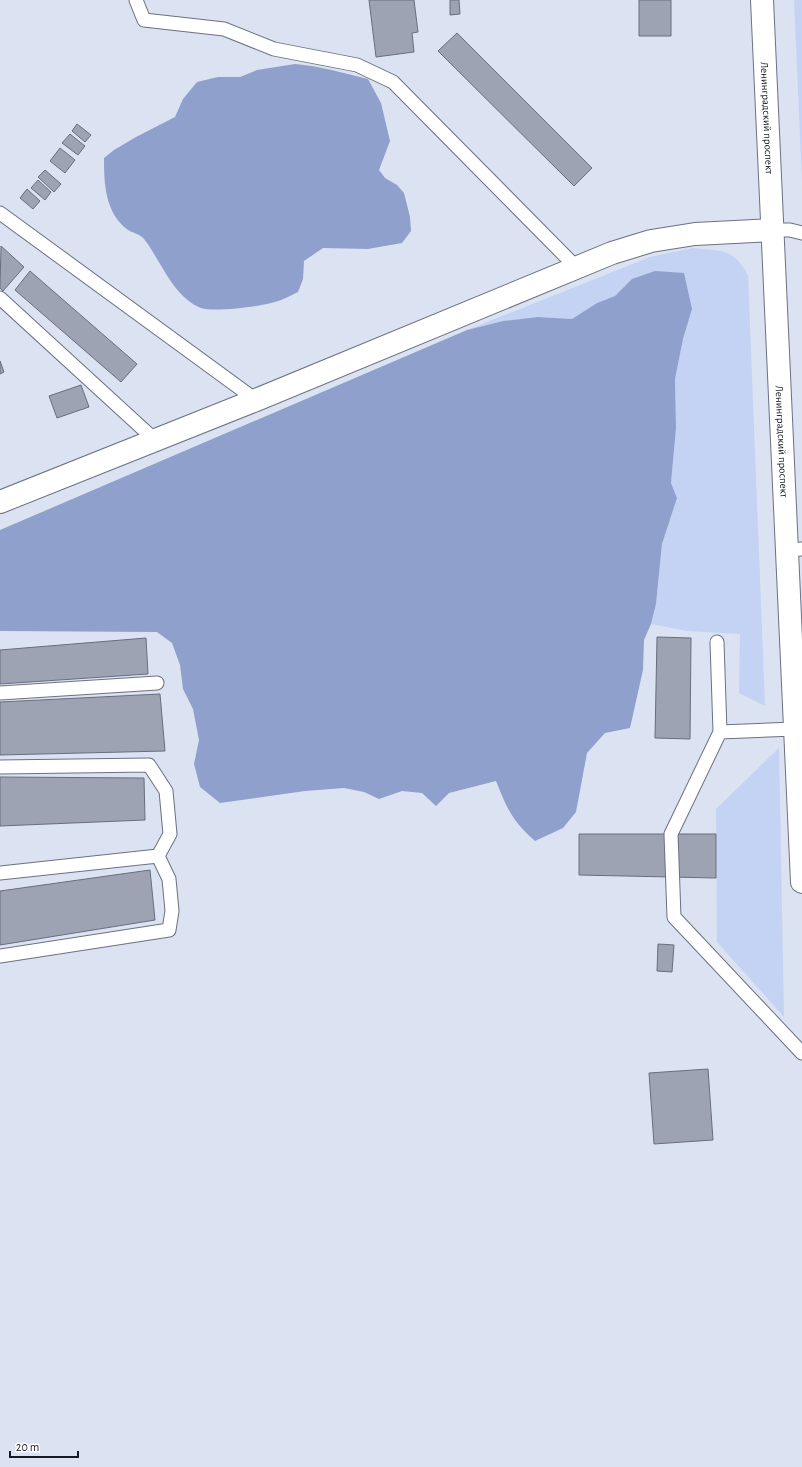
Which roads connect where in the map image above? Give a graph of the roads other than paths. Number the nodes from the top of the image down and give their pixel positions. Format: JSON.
{"nodes":[{"id":1,"x":136,"y":0,"type":"edge"},
{"id":2,"x":762,"y":0,"type":"edge"},
{"id":3,"x":0,"y":213,"type":"edge"},
{"id":4,"x":773,"y":230,"type":"junction"},
{"id":5,"x":802,"y":233,"type":"edge"},
{"id":6,"x":576,"y":267,"type":"junction"},
{"id":7,"x":0,"y":298,"type":"edge"},
{"id":8,"x":256,"y":400,"type":"junction"},
{"id":9,"x":156,"y":440,"type":"junction"},
{"id":10,"x":0,"y":502,"type":"edge"},
{"id":11,"x":795,"y":550,"type":"edge"},
{"id":12,"x":717,"y":642,"type":"dead end"},
{"id":13,"x":157,"y":683,"type":"dead end"},
{"id":14,"x":0,"y":693,"type":"edge"},
{"id":15,"x":795,"y":729,"type":"junction"},
{"id":16,"x":720,"y":732,"type":"junction"},
{"id":17,"x":0,"y":767,"type":"edge"},
{"id":18,"x":158,"y":856,"type":"junction"},
{"id":19,"x":0,"y":873,"type":"edge"},
{"id":20,"x":802,"y":882,"type":"edge"},
{"id":21,"x":0,"y":956,"type":"edge"},
{"id":22,"x":802,"y":1053,"type":"edge"}],
"edges":[{"from":1,"to":6,"type":"lane"},
{"from":2,"to":4,"type":"main road","name":"Ленинградский проспект"},
{"from":3,"to":8,"type":"lane"},
{"from":4,"to":5,"type":"lane"},
{"from":4,"to":6,"type":"main road"},
{"from":4,"to":11,"type":"main road","name":"Ленинградский проспект"},
{"from":6,"to":8,"type":"main road"},
{"from":7,"to":9,"type":"lane"},
{"from":8,"to":9,"type":"main road"},
{"from":9,"to":10,"type":"main road"},
{"from":11,"to":15,"type":"main road","name":"Ленинградский проспект"},
{"from":12,"to":16,"type":"lane"},
{"from":13,"to":14,"type":"lane"},
{"from":15,"to":16,"type":"lane"},
{"from":15,"to":20,"type":"main road","name":"Ленинградский проспект"},
{"from":16,"to":22,"type":"lane"},
{"from":17,"to":18,"type":"lane"},
{"from":18,"to":19,"type":"lane"},
{"from":18,"to":21,"type":"lane"}]}
